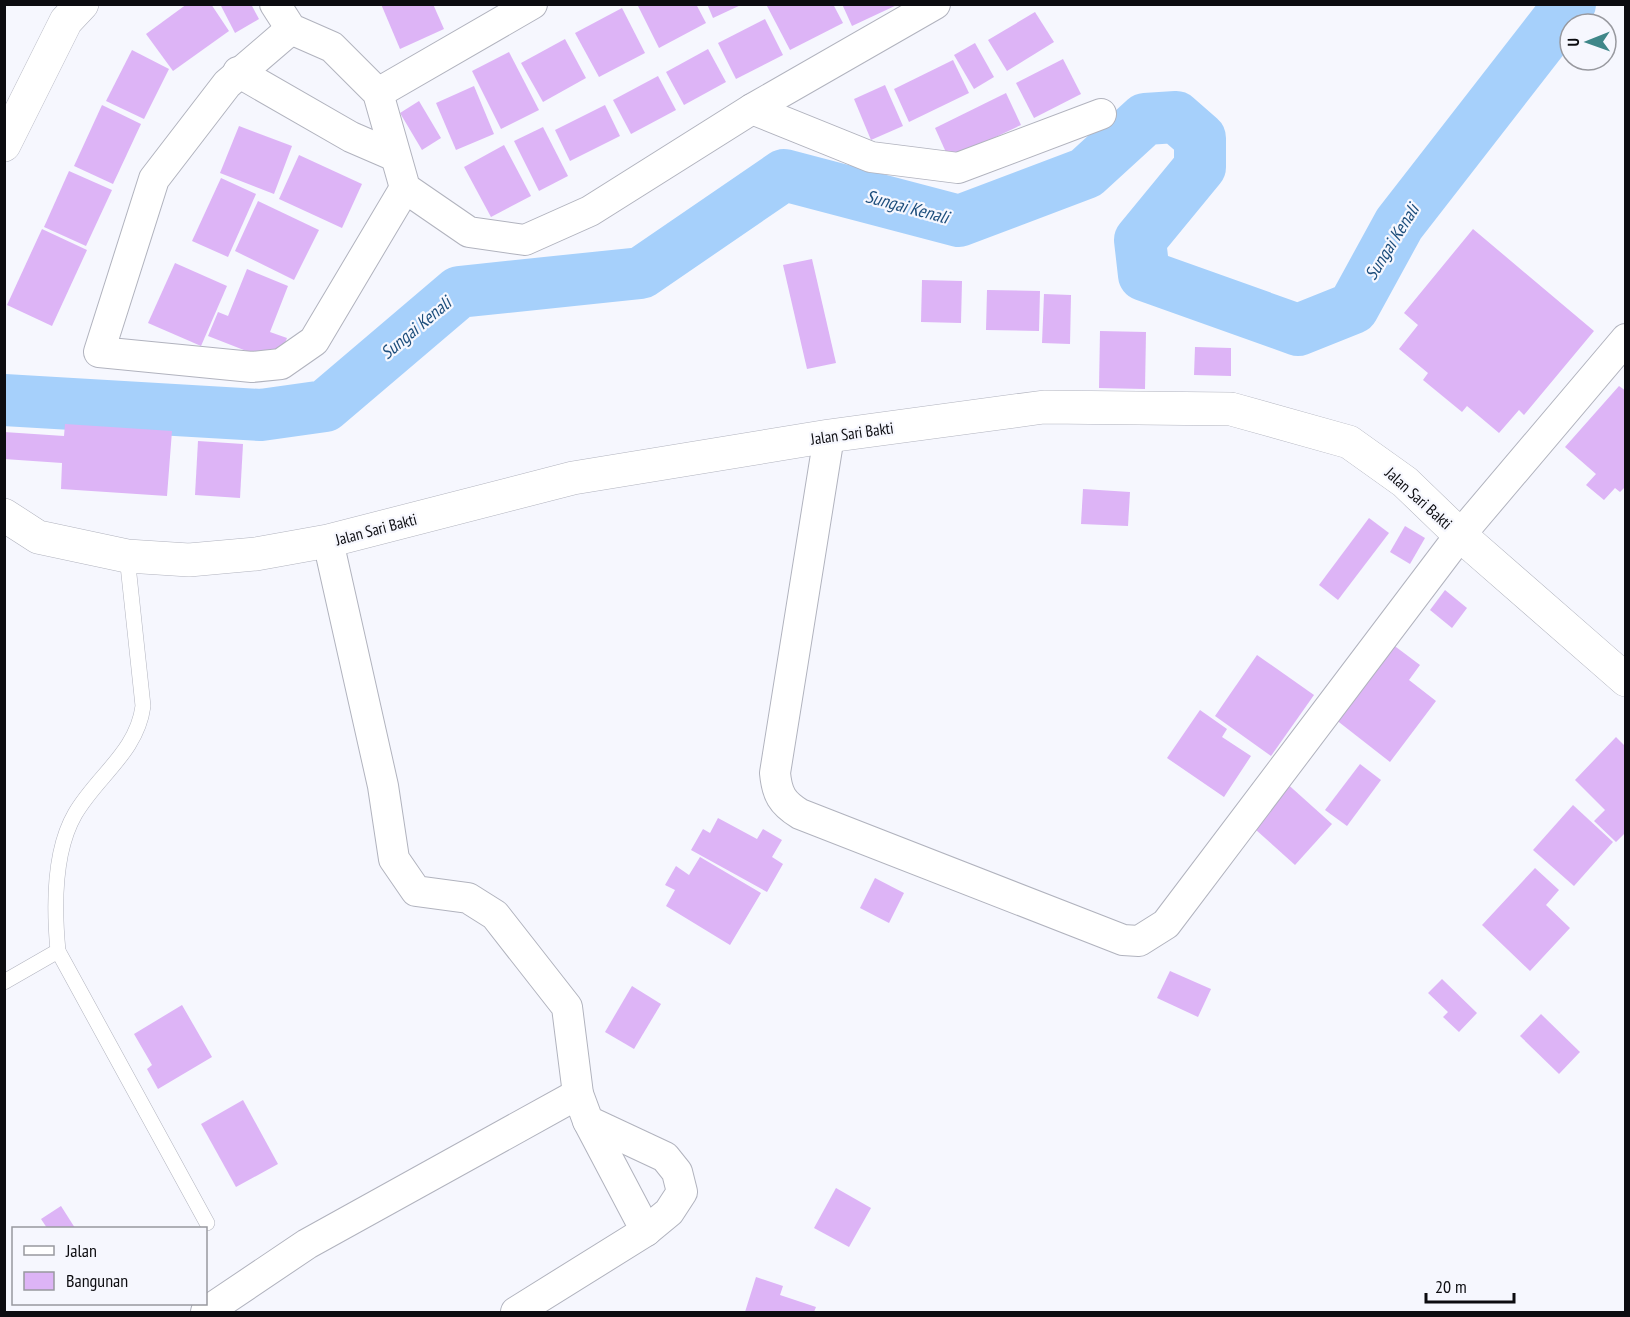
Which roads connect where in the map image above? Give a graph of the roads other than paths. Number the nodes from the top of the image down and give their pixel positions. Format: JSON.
{"nodes":[{"id":1,"x":82,"y":4,"type":"edge"},
{"id":2,"x":275,"y":4,"type":"edge"},
{"id":3,"x":532,"y":4,"type":"edge"},
{"id":4,"x":935,"y":4,"type":"edge"},
{"id":5,"x":291,"y":29,"type":"junction"},
{"id":6,"x":238,"y":72,"type":"junction"},
{"id":7,"x":378,"y":93,"type":"junction"},
{"id":8,"x":752,"y":109,"type":"junction"},
{"id":9,"x":1101,"y":114,"type":"dead end"},
{"id":10,"x":4,"y":145,"type":"edge"},
{"id":11,"x":395,"y":156,"type":"junction"},
{"id":12,"x":405,"y":188,"type":"junction"},
{"id":13,"x":1626,"y":339,"type":"edge"},
{"id":14,"x":829,"y":436,"type":"junction"},
{"id":15,"x":4,"y":515,"type":"edge"},
{"id":16,"x":1460,"y":535,"type":"junction"},
{"id":17,"x":328,"y":541,"type":"junction"},
{"id":18,"x":127,"y":556,"type":"junction"},
{"id":19,"x":1626,"y":680,"type":"edge"},
{"id":20,"x":58,"y":951,"type":"junction"},
{"id":21,"x":4,"y":982,"type":"edge"},
{"id":22,"x":583,"y":1107,"type":"junction"},
{"id":23,"x":207,"y":1223,"type":"dead end"},
{"id":24,"x":646,"y":1231,"type":"junction"},
{"id":25,"x":206,"y":1312,"type":"edge"},
{"id":26,"x":516,"y":1312,"type":"edge"}],
"edges":[{"from":1,"to":10,"type":"main road"},
{"from":2,"to":5,"type":"street"},
{"from":3,"to":7,"type":"street"},
{"from":4,"to":8,"type":"street"},
{"from":5,"to":6,"type":"street"},
{"from":5,"to":7,"type":"street"},
{"from":6,"to":11,"type":"street"},
{"from":6,"to":12,"type":"street"},
{"from":7,"to":11,"type":"street"},
{"from":8,"to":9,"type":"street"},
{"from":8,"to":12,"type":"street"},
{"from":11,"to":12,"type":"street"},
{"from":13,"to":16,"type":"street"},
{"from":14,"to":16,"type":"main road","name":"Jalan Sari Bakti"},
{"from":14,"to":16,"type":"street"},
{"from":14,"to":17,"type":"main road","name":"Jalan Sari Bakti"},
{"from":15,"to":18,"type":"main road","name":"Jalan Sari Bakti"},
{"from":16,"to":19,"type":"main road","name":"Jalan Sari Bakti"},
{"from":17,"to":18,"type":"main road","name":"Jalan Sari Bakti"},
{"from":17,"to":22,"type":"street"},
{"from":18,"to":20,"type":"lane"},
{"from":20,"to":21,"type":"lane"},
{"from":20,"to":23,"type":"lane"},
{"from":22,"to":24,"type":"street"},
{"from":22,"to":24,"type":"street"},
{"from":22,"to":25,"type":"street"},
{"from":24,"to":26,"type":"street"}]}
